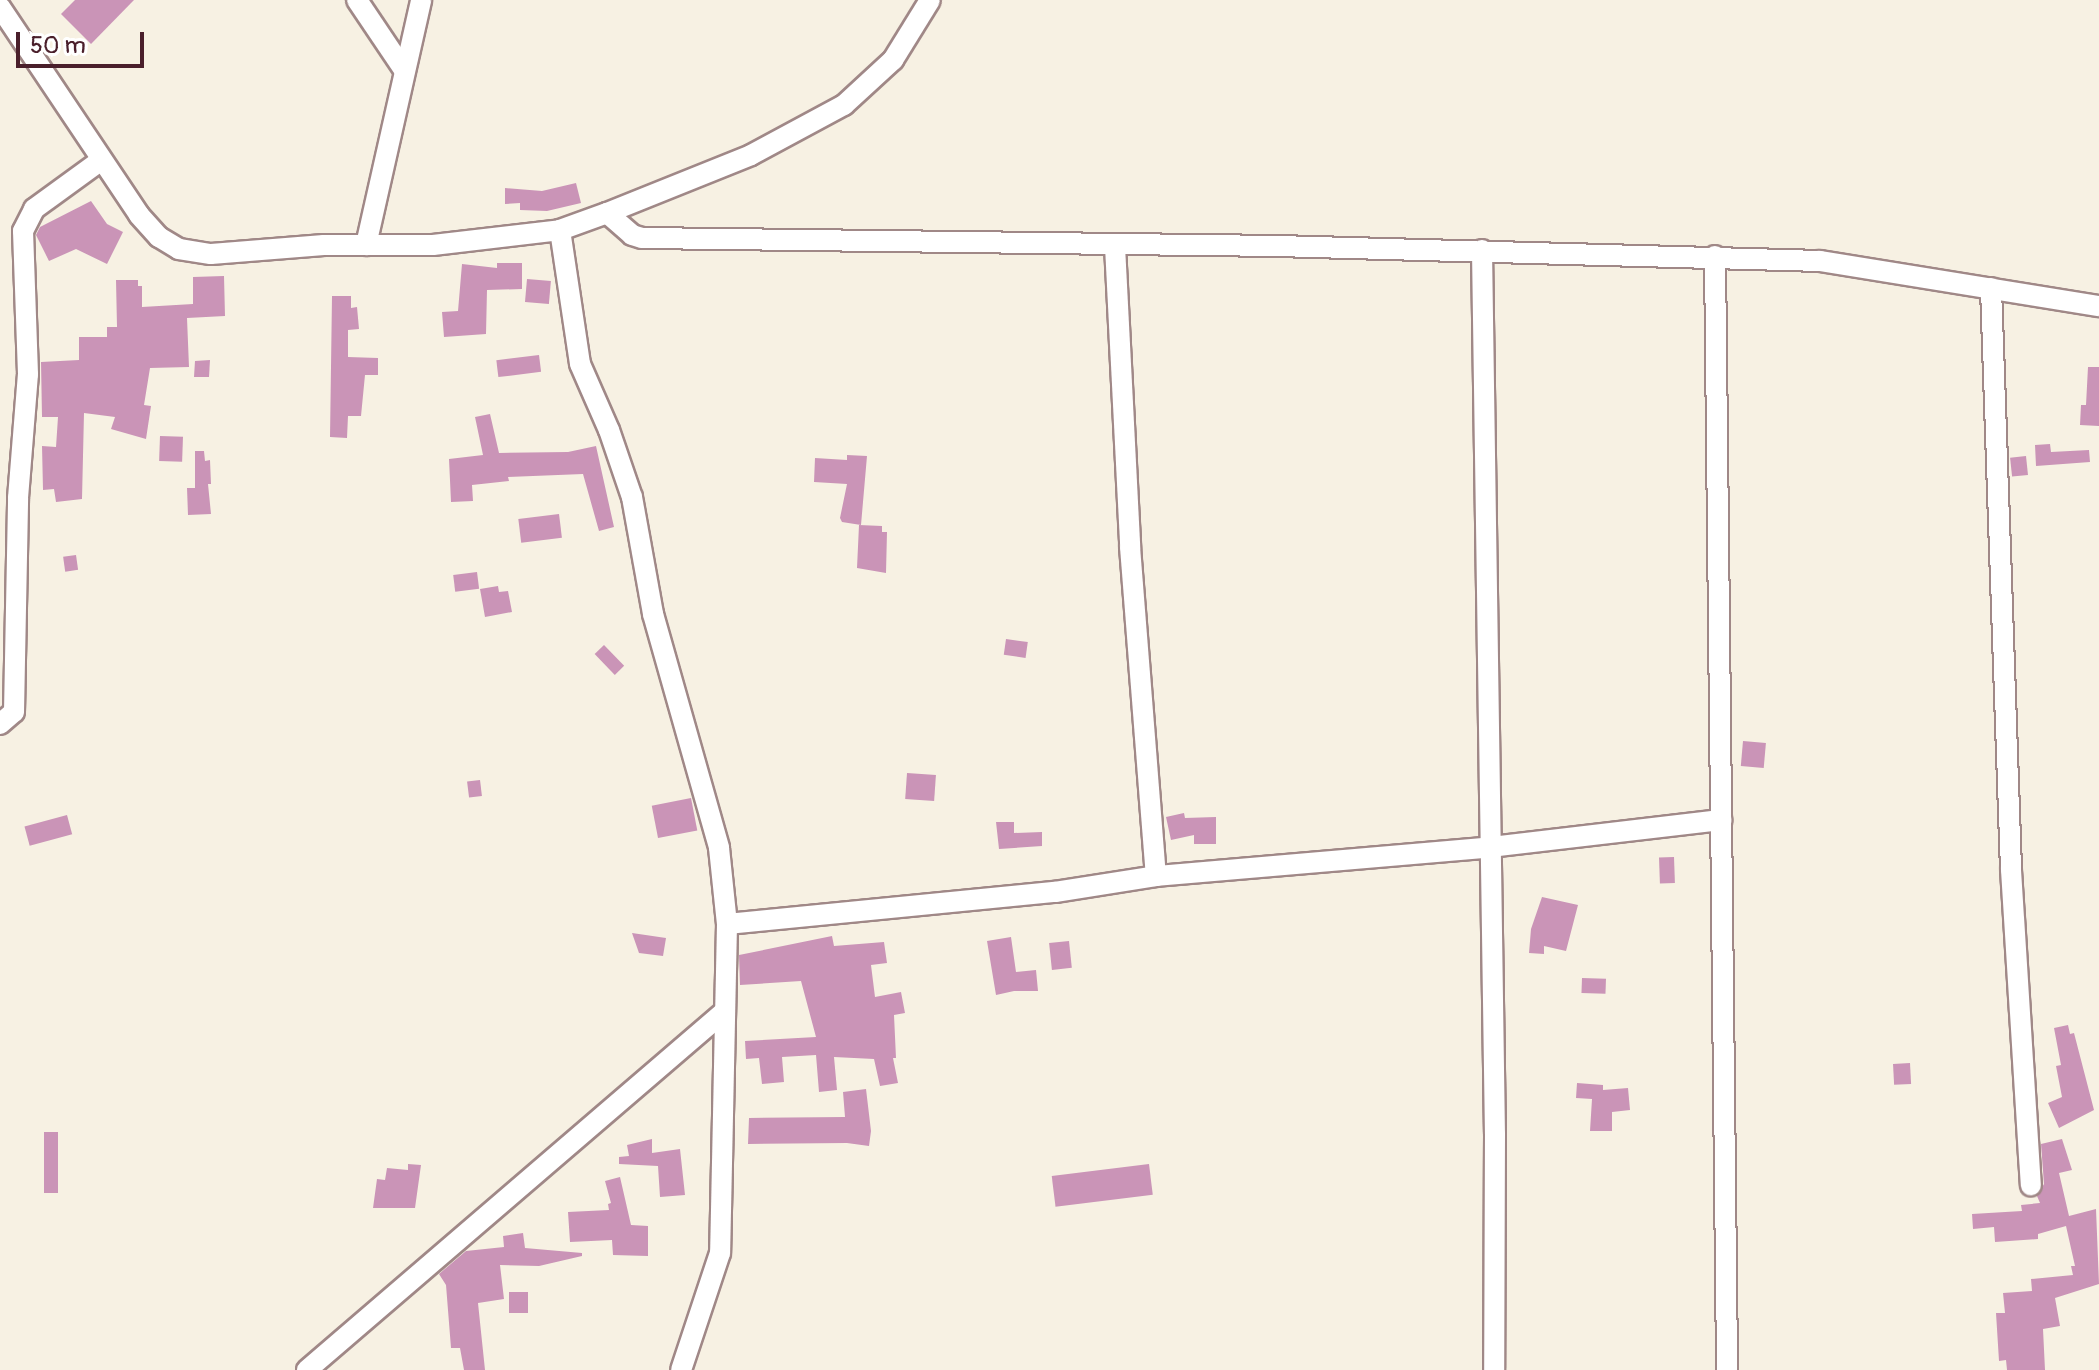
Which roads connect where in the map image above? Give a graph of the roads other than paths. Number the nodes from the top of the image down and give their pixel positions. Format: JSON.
{"nodes":[{"id":1,"x":357,"y":0,"type":"edge"},
{"id":2,"x":421,"y":0,"type":"edge"},
{"id":3,"x":930,"y":0,"type":"edge"},
{"id":4,"x":0,"y":7,"type":"edge"},
{"id":5,"x":404,"y":70,"type":"junction"},
{"id":6,"x":100,"y":161,"type":"junction"},
{"id":7,"x":607,"y":213,"type":"junction"},
{"id":8,"x":560,"y":230,"type":"junction"},
{"id":9,"x":366,"y":245,"type":"junction"},
{"id":10,"x":1115,"y":246,"type":"junction"},
{"id":11,"x":1482,"y":250,"type":"junction"},
{"id":12,"x":1715,"y":256,"type":"junction"},
{"id":13,"x":1991,"y":288,"type":"junction"},
{"id":14,"x":2099,"y":306,"type":"edge"},
{"id":15,"x":0,"y":724,"type":"edge"},
{"id":16,"x":1721,"y":820,"type":"junction"},
{"id":17,"x":1491,"y":847,"type":"junction"},
{"id":18,"x":1156,"y":876,"type":"junction"},
{"id":19,"x":727,"y":924,"type":"junction"},
{"id":20,"x":725,"y":1011,"type":"junction"},
{"id":21,"x":2031,"y":1185,"type":"dead end"},
{"id":22,"x":307,"y":1370,"type":"edge"},
{"id":23,"x":681,"y":1370,"type":"edge"},
{"id":24,"x":1494,"y":1370,"type":"edge"},
{"id":25,"x":1727,"y":1370,"type":"edge"}],
"edges":[{"from":1,"to":5,"type":"street"},
{"from":2,"to":5,"type":"street"},
{"from":3,"to":7,"type":"street"},
{"from":4,"to":6,"type":"street"},
{"from":5,"to":9,"type":"street"},
{"from":6,"to":9,"type":"street"},
{"from":6,"to":15,"type":"street"},
{"from":7,"to":8,"type":"street"},
{"from":7,"to":10,"type":"street"},
{"from":8,"to":9,"type":"street"},
{"from":8,"to":19,"type":"street"},
{"from":10,"to":11,"type":"street"},
{"from":10,"to":18,"type":"street"},
{"from":11,"to":12,"type":"street"},
{"from":11,"to":17,"type":"street"},
{"from":12,"to":13,"type":"street"},
{"from":12,"to":16,"type":"street"},
{"from":13,"to":14,"type":"street"},
{"from":13,"to":21,"type":"street"},
{"from":16,"to":17,"type":"street"},
{"from":16,"to":25,"type":"street"},
{"from":17,"to":18,"type":"street"},
{"from":17,"to":24,"type":"street"},
{"from":18,"to":19,"type":"street"},
{"from":19,"to":20,"type":"street"},
{"from":20,"to":22,"type":"street"},
{"from":20,"to":23,"type":"street"}]}
